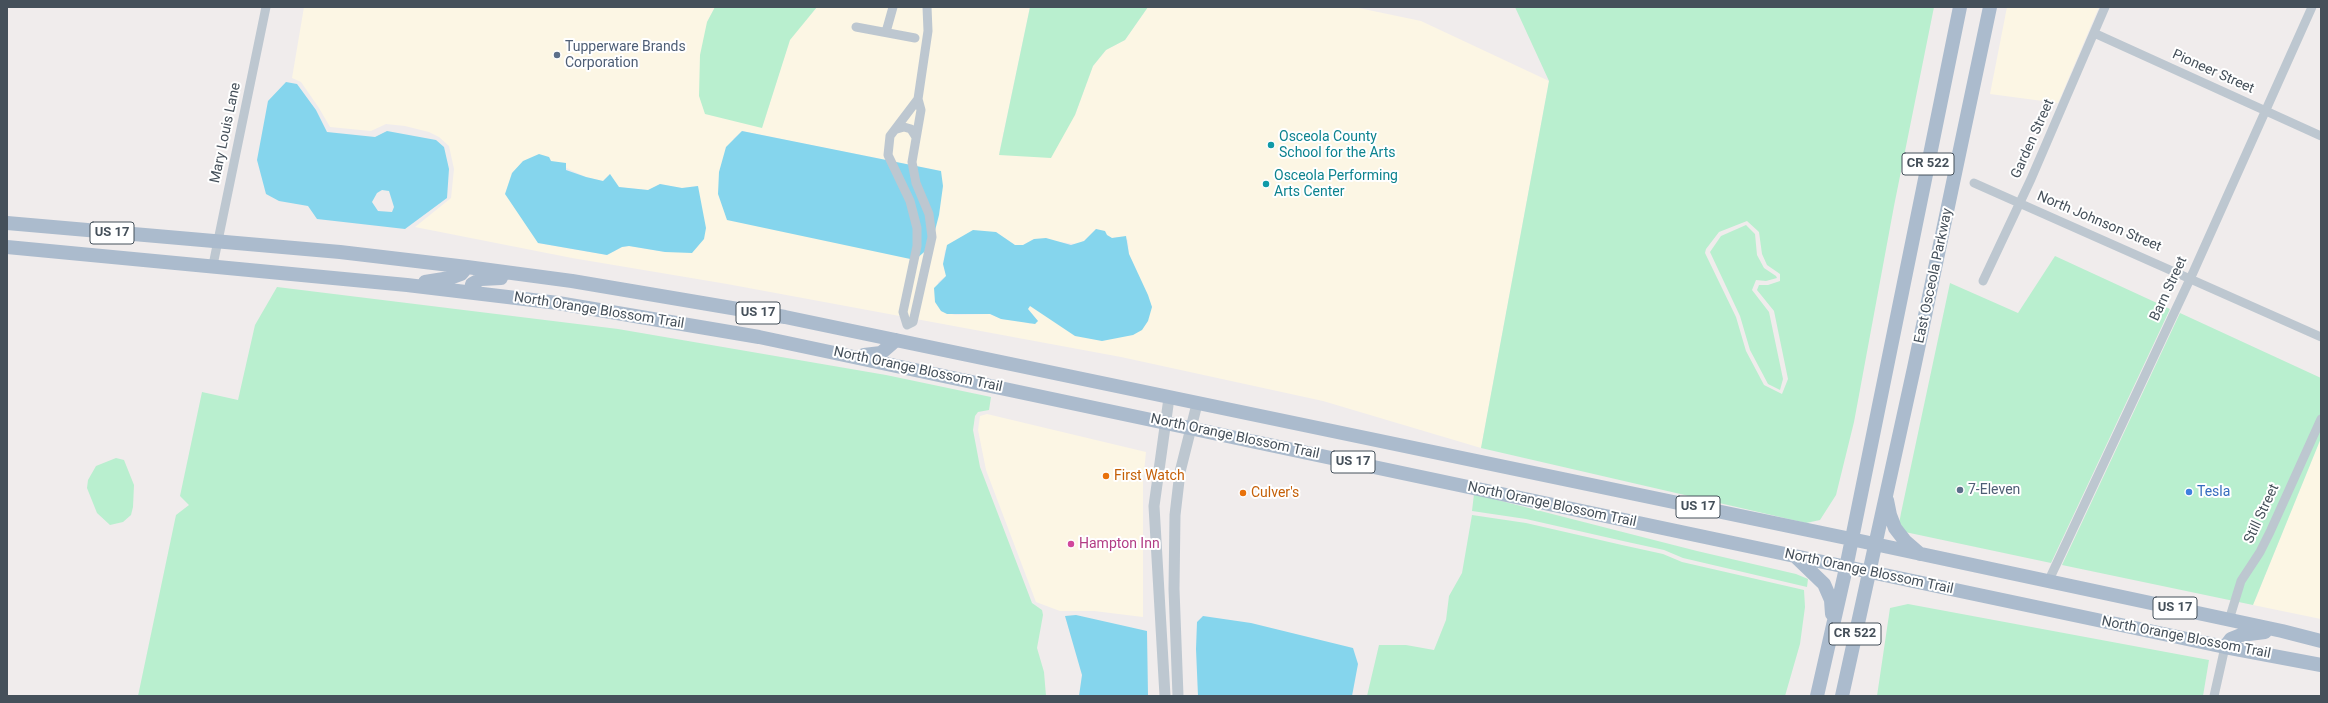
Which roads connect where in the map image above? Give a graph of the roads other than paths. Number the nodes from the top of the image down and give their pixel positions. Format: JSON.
{"nodes":[{"id":1,"x":266,"y":7,"type":"edge"},
{"id":2,"x":893,"y":7,"type":"edge"},
{"id":3,"x":927,"y":7,"type":"edge"},
{"id":4,"x":1960,"y":7,"type":"edge"},
{"id":5,"x":1990,"y":7,"type":"edge"},
{"id":6,"x":2105,"y":7,"type":"edge"},
{"id":7,"x":2312,"y":7,"type":"edge"},
{"id":8,"x":856,"y":26,"type":"dead end"},
{"id":9,"x":886,"y":32,"type":"junction"},
{"id":10,"x":2094,"y":33,"type":"junction"},
{"id":11,"x":915,"y":38,"type":"dead end"},
{"id":12,"x":918,"y":99,"type":"junction"},
{"id":13,"x":2265,"y":111,"type":"junction"},
{"id":14,"x":897,"y":129,"type":"junction"},
{"id":15,"x":2321,"y":136,"type":"edge"},
{"id":16,"x":916,"y":137,"type":"junction"},
{"id":17,"x":913,"y":167,"type":"junction"},
{"id":18,"x":898,"y":172,"type":"junction"},
{"id":19,"x":1974,"y":183,"type":"dead end"},
{"id":20,"x":2019,"y":203,"type":"junction"},
{"id":21,"x":7,"y":223,"type":"edge"},
{"id":22,"x":217,"y":242,"type":"junction"},
{"id":23,"x":7,"y":247,"type":"edge"},
{"id":24,"x":212,"y":265,"type":"junction"},
{"id":25,"x":467,"y":267,"type":"junction"},
{"id":26,"x":537,"y":276,"type":"junction"},
{"id":27,"x":2191,"y":277,"type":"junction"},
{"id":28,"x":1983,"y":281,"type":"dead end"},
{"id":29,"x":407,"y":284,"type":"junction"},
{"id":30,"x":470,"y":292,"type":"junction"},
{"id":31,"x":2321,"y":337,"type":"edge"},
{"id":32,"x":896,"y":340,"type":"junction"},
{"id":33,"x":855,"y":357,"type":"junction"},
{"id":34,"x":1169,"y":398,"type":"junction"},
{"id":35,"x":1197,"y":404,"type":"junction"},
{"id":36,"x":2321,"y":419,"type":"edge"},
{"id":37,"x":1166,"y":422,"type":"junction"},
{"id":38,"x":1191,"y":427,"type":"junction"},
{"id":39,"x":1886,"y":492,"type":"junction"},
{"id":40,"x":1851,"y":540,"type":"junction"},
{"id":41,"x":1875,"y":545,"type":"junction"},
{"id":42,"x":1922,"y":555,"type":"junction"},
{"id":43,"x":1796,"y":557,"type":"junction"},
{"id":44,"x":1846,"y":568,"type":"junction"},
{"id":45,"x":1869,"y":573,"type":"junction"},
{"id":46,"x":2048,"y":582,"type":"junction"},
{"id":47,"x":1174,"y":589,"type":"junction"},
{"id":48,"x":1160,"y":590,"type":"junction"},
{"id":49,"x":2229,"y":620,"type":"junction"},
{"id":50,"x":1832,"y":628,"type":"junction"},
{"id":51,"x":2282,"y":631,"type":"junction"},
{"id":52,"x":2321,"y":642,"type":"edge"},
{"id":53,"x":2225,"y":648,"type":"junction"},
{"id":54,"x":2321,"y":665,"type":"edge"},
{"id":55,"x":1165,"y":696,"type":"edge"},
{"id":56,"x":1178,"y":696,"type":"edge"},
{"id":57,"x":1817,"y":696,"type":"edge"},
{"id":58,"x":1842,"y":696,"type":"edge"},
{"id":59,"x":2214,"y":696,"type":"edge"}],
"edges":[{"from":1,"to":22,"type":"street","name":"Mary Louis Lane"},
{"from":2,"to":9,"type":"street"},
{"from":3,"to":12,"type":"street"},
{"from":4,"to":40,"type":"main road","name":"East Osceola Parkway","number":"CR 522"},
{"from":5,"to":39,"type":"main road","name":"East Osceola Parkway","number":"CR 522"},
{"from":6,"to":10,"type":"street","name":"Garden Street"},
{"from":7,"to":13,"type":"street","name":"Barn Street"},
{"from":8,"to":9,"type":"street"},
{"from":9,"to":11,"type":"street"},
{"from":10,"to":13,"type":"street","name":"Pioneer Street"},
{"from":10,"to":20,"type":"street","name":"Garden Street"},
{"from":12,"to":14,"type":"street"},
{"from":12,"to":16,"type":"street"},
{"from":13,"to":15,"type":"street","name":"Pioneer Street"},
{"from":13,"to":27,"type":"street","name":"Barn Street"},
{"from":14,"to":16,"type":"street"},
{"from":14,"to":18,"type":"street"},
{"from":16,"to":17,"type":"street"},
{"from":17,"to":18,"type":"street"},
{"from":17,"to":18,"type":"street"},
{"from":19,"to":20,"type":"street","name":"North Johnson Street"},
{"from":20,"to":27,"type":"street","name":"North Johnson Street"},
{"from":20,"to":28,"type":"street","name":"Garden Street"},
{"from":21,"to":22,"type":"main road","number":"US 17"},
{"from":22,"to":24,"type":"street","name":"Mary Louis Lane"},
{"from":22,"to":25,"type":"main road","name":"North Orange Blossom Trail","number":"US 17"},
{"from":23,"to":24,"type":"main road","number":"US 17"},
{"from":24,"to":29,"type":"main road","name":"North Orange Blossom Trail","number":"US 17"},
{"from":25,"to":26,"type":"main road","name":"North Orange Blossom Trail","number":"US 17"},
{"from":25,"to":29,"type":"main road"},
{"from":26,"to":30,"type":"main road"},
{"from":26,"to":32,"type":"main road","name":"North Orange Blossom Trail","number":"US 17"},
{"from":27,"to":31,"type":"street","name":"North Johnson Street"},
{"from":27,"to":46,"type":"street","name":"Barn Street"},
{"from":29,"to":30,"type":"main road","name":"North Orange Blossom Trail","number":"US 17"},
{"from":30,"to":33,"type":"main road","name":"North Orange Blossom Trail","number":"US 17"},
{"from":32,"to":33,"type":"main road"},
{"from":32,"to":34,"type":"main road","name":"North Orange Blossom Trail","number":"US 17"},
{"from":33,"to":37,"type":"main road","name":"North Orange Blossom Trail","number":"US 17"},
{"from":34,"to":35,"type":"main road","name":"North Orange Blossom Trail","number":"US 17"},
{"from":34,"to":37,"type":"street"},
{"from":35,"to":38,"type":"street"},
{"from":35,"to":40,"type":"main road","name":"North Orange Blossom Trail","number":"US 17"},
{"from":36,"to":49,"type":"street","name":"Still Street"},
{"from":37,"to":38,"type":"main road","name":"North Orange Blossom Trail","number":"US 17"},
{"from":37,"to":48,"type":"street"},
{"from":38,"to":43,"type":"main road","name":"North Orange Blossom Trail","number":"US 17"},
{"from":38,"to":47,"type":"street"},
{"from":39,"to":41,"type":"main road","name":"East Osceola Parkway","number":"CR 522"},
{"from":39,"to":42,"type":"main road"},
{"from":40,"to":41,"type":"main road","name":"North Orange Blossom Trail","number":"US 17"},
{"from":40,"to":44,"type":"main road","number":"CR 522"},
{"from":41,"to":42,"type":"main road","name":"North Orange Blossom Trail","number":"US 17"},
{"from":41,"to":45,"type":"main road","number":"CR 522"},
{"from":42,"to":46,"type":"main road","name":"North Orange Blossom Trail","number":"US 17"},
{"from":43,"to":44,"type":"main road","name":"North Orange Blossom Trail","number":"US 17"},
{"from":43,"to":50,"type":"main road"},
{"from":44,"to":45,"type":"main road","name":"North Orange Blossom Trail","number":"US 17"},
{"from":44,"to":50,"type":"main road","number":"CR 522"},
{"from":45,"to":53,"type":"main road","name":"North Orange Blossom Trail","number":"US 17"},
{"from":45,"to":58,"type":"main road","number":"CR 522"},
{"from":46,"to":49,"type":"main road","name":"North Orange Blossom Trail","number":"US 17"},
{"from":47,"to":48,"type":"street"},
{"from":47,"to":56,"type":"street"},
{"from":48,"to":55,"type":"street"},
{"from":49,"to":51,"type":"main road","name":"North Orange Blossom Trail","number":"US 17"},
{"from":50,"to":57,"type":"main road","number":"CR 522"},
{"from":51,"to":52,"type":"main road","name":"North Orange Blossom Trail","number":"US 17"},
{"from":51,"to":53,"type":"main road"},
{"from":53,"to":54,"type":"main road","name":"North Orange Blossom Trail","number":"US 17"},
{"from":53,"to":59,"type":"street"}]}
